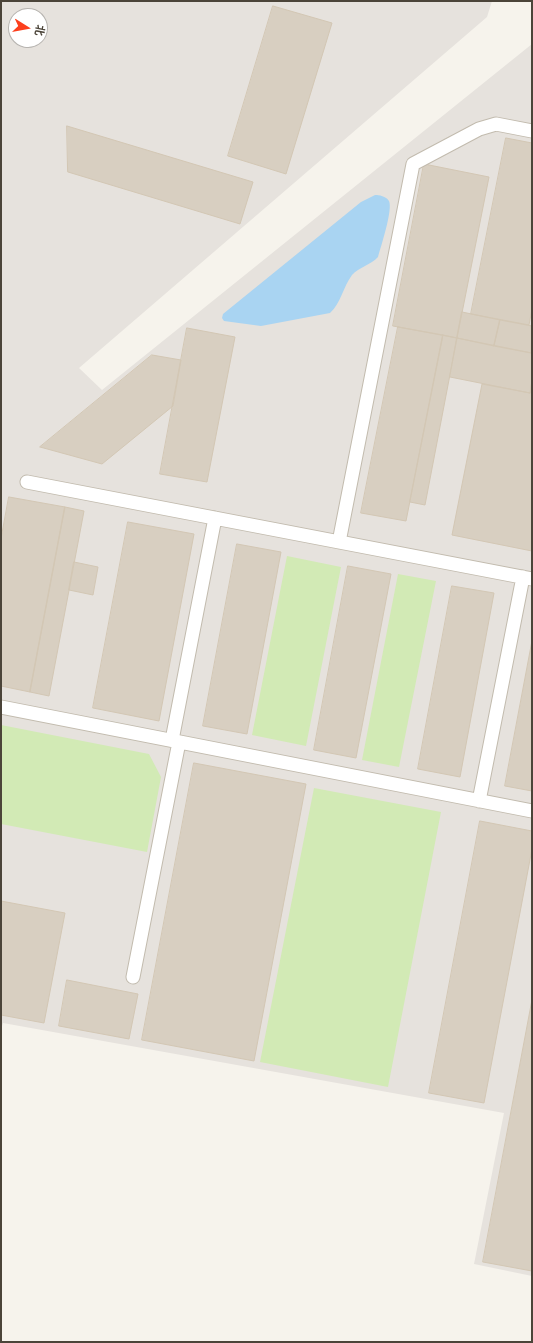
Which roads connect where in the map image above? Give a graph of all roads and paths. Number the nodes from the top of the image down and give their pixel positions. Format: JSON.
{"nodes":[{"id":1,"x":532,"y":130,"type":"edge"},
{"id":2,"x":27,"y":482,"type":"dead end"},
{"id":3,"x":215,"y":518,"type":"junction"},
{"id":4,"x":339,"y":542,"type":"junction"},
{"id":5,"x":527,"y":578,"type":"edge"},
{"id":6,"x":1,"y":707,"type":"edge"},
{"id":7,"x":176,"y":741,"type":"junction"},
{"id":8,"x":479,"y":800,"type":"junction"},
{"id":9,"x":532,"y":811,"type":"edge"},
{"id":10,"x":133,"y":977,"type":"dead end"}],
"edges":[{"from":1,"to":4,"type":"lane"},
{"from":2,"to":3,"type":"lane"},
{"from":3,"to":4,"type":"lane"},
{"from":3,"to":7,"type":"lane"},
{"from":4,"to":5,"type":"lane"},
{"from":5,"to":8,"type":"lane"},
{"from":6,"to":7,"type":"lane"},
{"from":7,"to":8,"type":"lane"},
{"from":7,"to":10,"type":"lane"},
{"from":8,"to":9,"type":"lane"}]}
